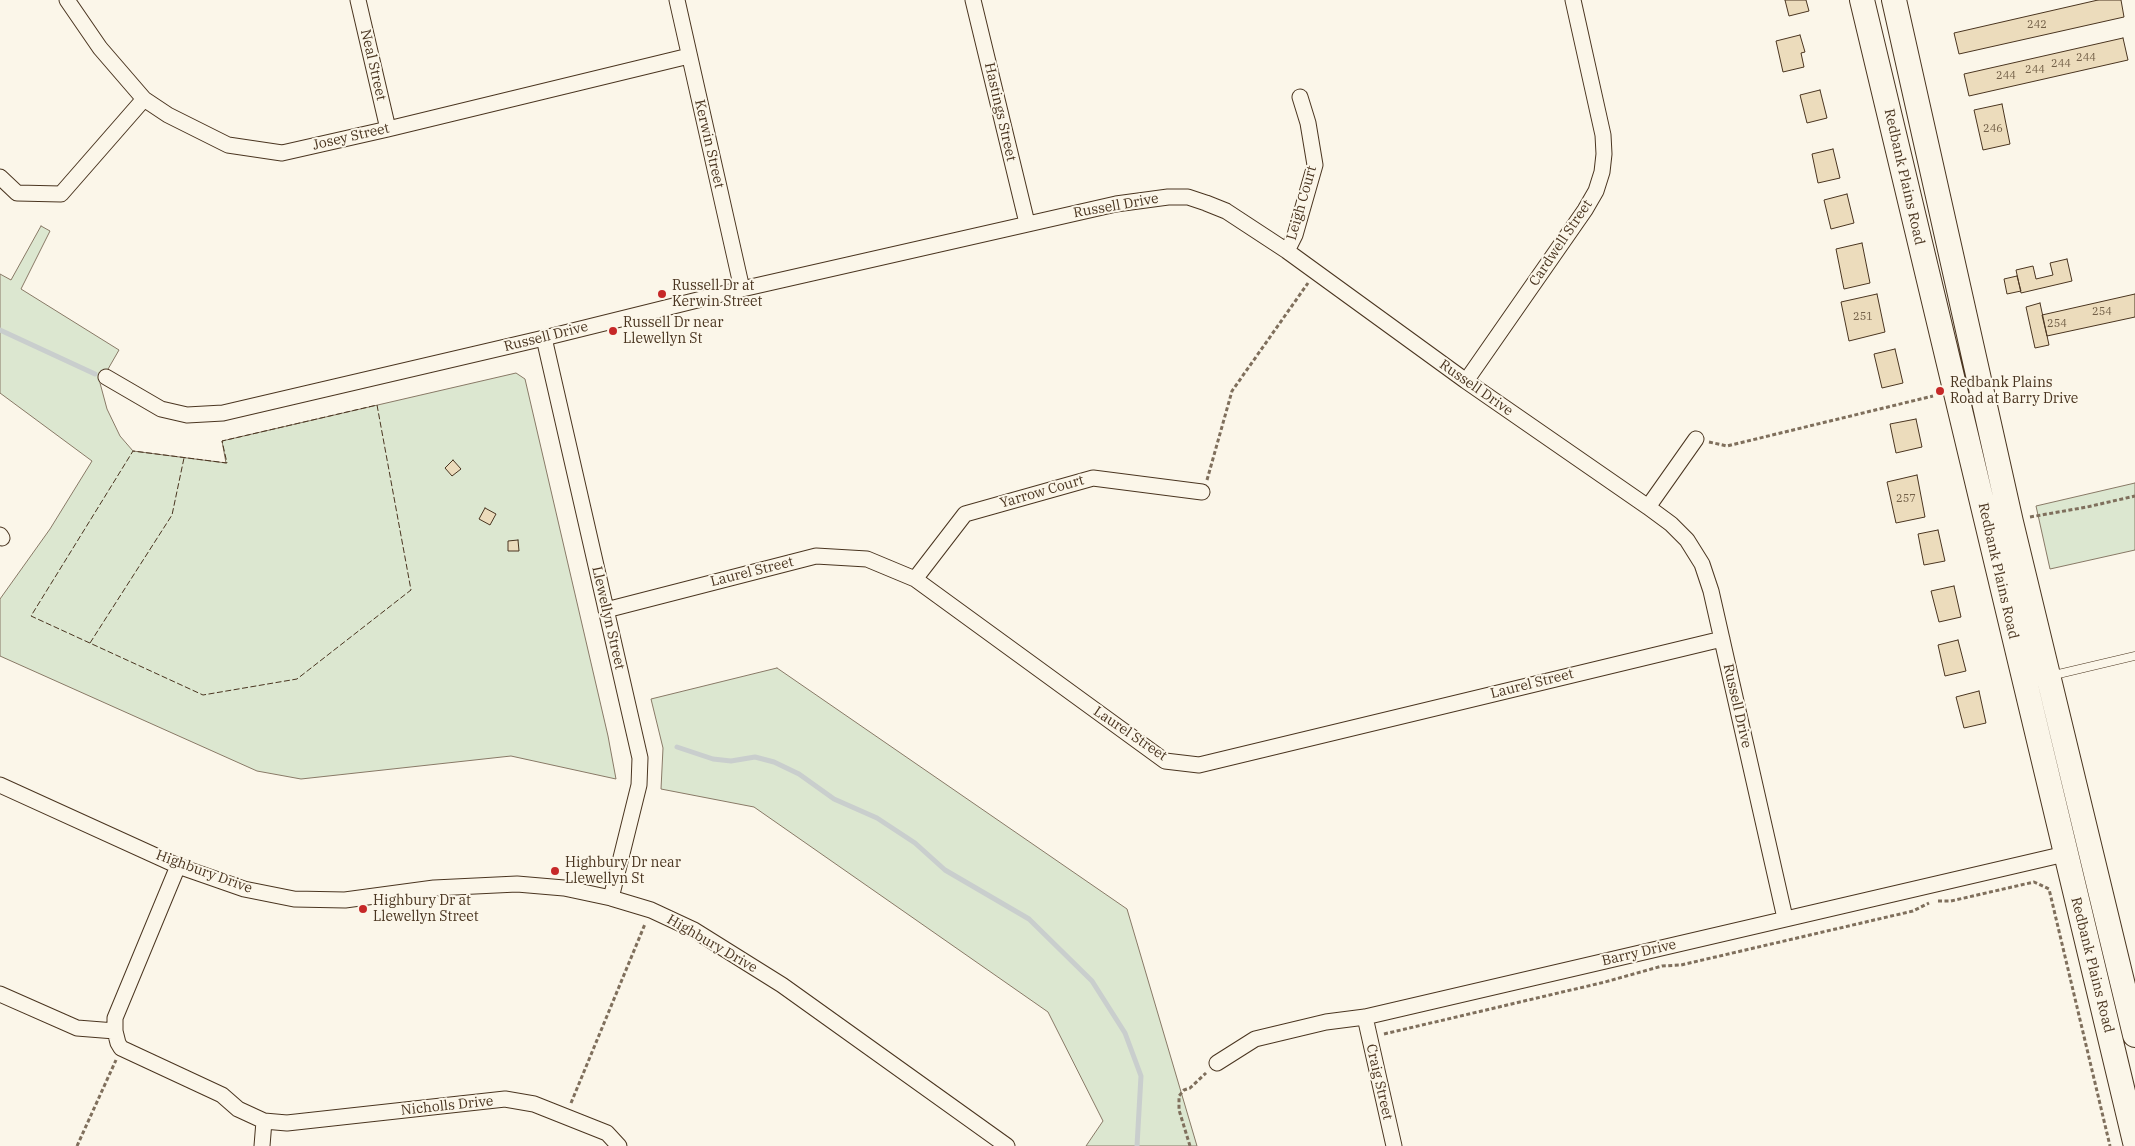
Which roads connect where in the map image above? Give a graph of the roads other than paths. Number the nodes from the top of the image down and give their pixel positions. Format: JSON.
{"nodes":[{"id":1,"x":67,"y":0,"type":"edge"},
{"id":2,"x":358,"y":0,"type":"edge"},
{"id":3,"x":677,"y":0,"type":"edge"},
{"id":4,"x":973,"y":0,"type":"edge"},
{"id":5,"x":1573,"y":0,"type":"edge"},
{"id":6,"x":1862,"y":0,"type":"edge"},
{"id":7,"x":1894,"y":0,"type":"edge"},
{"id":8,"x":689,"y":56,"type":"junction"},
{"id":9,"x":1300,"y":97,"type":"dead end"},
{"id":10,"x":144,"y":99,"type":"junction"},
{"id":11,"x":388,"y":129,"type":"junction"},
{"id":12,"x":0,"y":177,"type":"edge"},
{"id":13,"x":1027,"y":223,"type":"junction"},
{"id":14,"x":1287,"y":251,"type":"junction"},
{"id":15,"x":742,"y":288,"type":"junction"},
{"id":16,"x":544,"y":338,"type":"junction"},
{"id":17,"x":106,"y":377,"type":"dead end"},
{"id":18,"x":1466,"y":381,"type":"junction"},
{"id":19,"x":1696,"y":439,"type":"road end"},
{"id":20,"x":1202,"y":492,"type":"road end"},
{"id":21,"x":1648,"y":507,"type":"junction"},
{"id":22,"x":916,"y":579,"type":"junction"},
{"id":23,"x":606,"y":610,"type":"junction"},
{"id":24,"x":1722,"y":638,"type":"junction"},
{"id":25,"x":2135,"y":656,"type":"edge"},
{"id":26,"x":2048,"y":677,"type":"junction"},
{"id":27,"x":0,"y":785,"type":"edge"},
{"id":28,"x":2065,"y":854,"type":"junction"},
{"id":29,"x":178,"y":866,"type":"junction"},
{"id":30,"x":611,"y":898,"type":"junction"},
{"id":31,"x":1785,"y":918,"type":"junction"},
{"id":32,"x":0,"y":994,"type":"edge"},
{"id":33,"x":1364,"y":1017,"type":"junction"},
{"id":34,"x":115,"y":1031,"type":"junction"},
{"id":35,"x":2135,"y":1036,"type":"edge"},
{"id":36,"x":1218,"y":1063,"type":"road end"},
{"id":37,"x":264,"y":1121,"type":"junction"},
{"id":38,"x":2135,"y":1142,"type":"edge"},
{"id":39,"x":262,"y":1146,"type":"edge"},
{"id":40,"x":619,"y":1146,"type":"edge"},
{"id":41,"x":1007,"y":1146,"type":"edge"},
{"id":42,"x":1394,"y":1146,"type":"edge"}],
"edges":[{"from":1,"to":10,"type":"street","name":"Josey Street"},
{"from":2,"to":11,"type":"street","name":"Neal Street"},
{"from":3,"to":8,"type":"street","name":"Kerwin Street"},
{"from":4,"to":13,"type":"street","name":"Hastings Street"},
{"from":5,"to":18,"type":"street","name":"Cardwell Street"},
{"from":6,"to":28,"type":"main road","name":"Redbank Plains Road"},
{"from":7,"to":26,"type":"main road","name":"Redbank Plains Road"},
{"from":8,"to":11,"type":"street","name":"Josey Street"},
{"from":8,"to":15,"type":"street","name":"Kerwin Street"},
{"from":9,"to":14,"type":"street","name":"Leigh Court"},
{"from":10,"to":11,"type":"street","name":"Josey Street"},
{"from":10,"to":12,"type":"street"},
{"from":13,"to":14,"type":"street","name":"Russell Drive"},
{"from":13,"to":15,"type":"street","name":"Russell Drive"},
{"from":14,"to":18,"type":"street","name":"Russell Drive"},
{"from":15,"to":16,"type":"street","name":"Russell Drive"},
{"from":16,"to":17,"type":"street","name":"Russell Drive"},
{"from":16,"to":23,"type":"street","name":"Llewellyn Street"},
{"from":18,"to":21,"type":"street","name":"Russell Drive"},
{"from":19,"to":21,"type":"street"},
{"from":20,"to":22,"type":"street","name":"Yarrow Court"},
{"from":21,"to":24,"type":"street","name":"Russell Drive"},
{"from":22,"to":23,"type":"street","name":"Laurel Street"},
{"from":22,"to":24,"type":"street","name":"Laurel Street"},
{"from":23,"to":30,"type":"street","name":"Llewellyn Street"},
{"from":24,"to":31,"type":"street","name":"Russell Drive"},
{"from":25,"to":26,"type":"lane"},
{"from":26,"to":35,"type":"main road","name":"Redbank Plains Road"},
{"from":27,"to":29,"type":"street","name":"Highbury Drive"},
{"from":28,"to":31,"type":"street","name":"Barry Drive"},
{"from":28,"to":38,"type":"main road","name":"Redbank Plains Road"},
{"from":29,"to":30,"type":"street","name":"Highbury Drive"},
{"from":29,"to":34,"type":"street"},
{"from":30,"to":41,"type":"street","name":"Highbury Drive"},
{"from":31,"to":33,"type":"street","name":"Barry Drive"},
{"from":32,"to":34,"type":"street"},
{"from":33,"to":36,"type":"street","name":"Barry Drive"},
{"from":33,"to":42,"type":"street","name":"Craig Street"},
{"from":34,"to":37,"type":"street","name":"Nicholls Drive"},
{"from":37,"to":39,"type":"street"},
{"from":37,"to":40,"type":"street","name":"Nicholls Drive"}]}
